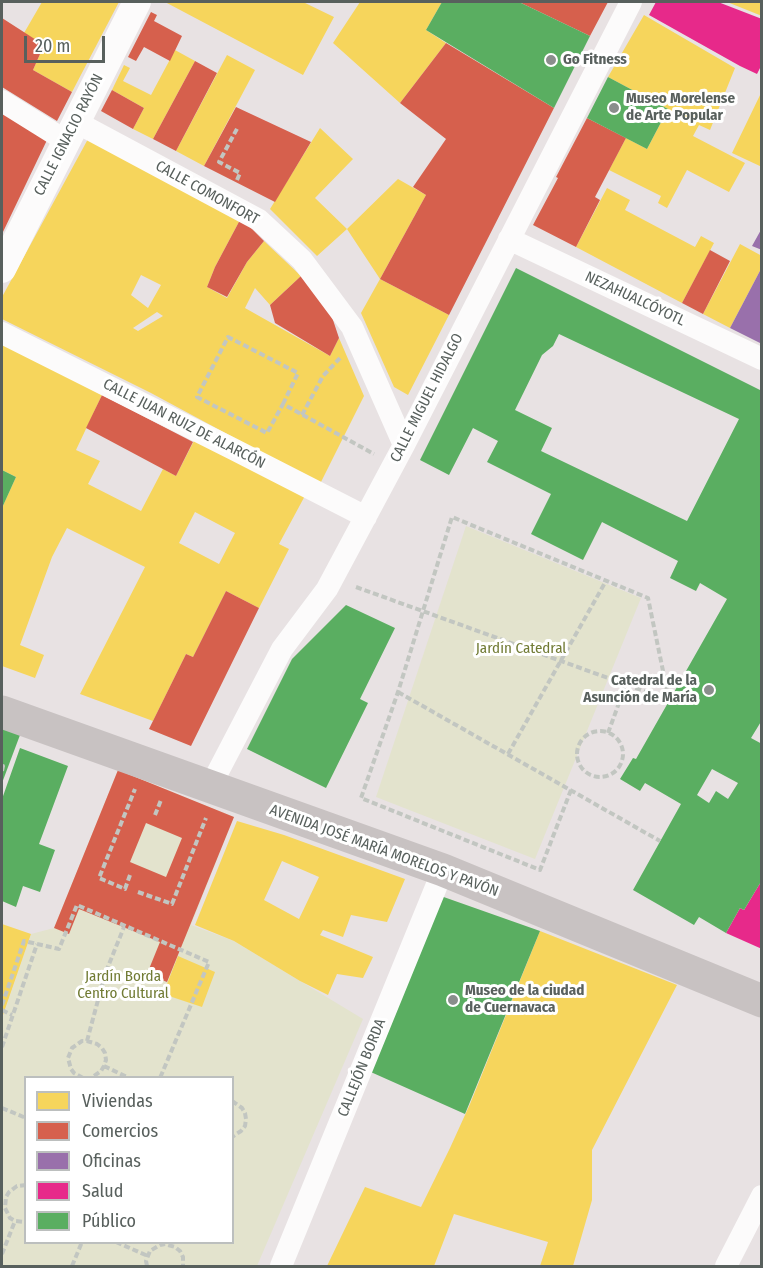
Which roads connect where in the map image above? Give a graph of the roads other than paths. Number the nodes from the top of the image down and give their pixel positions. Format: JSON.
{"nodes":[{"id":1,"x":137,"y":2,"type":"edge"},
{"id":2,"x":632,"y":2,"type":"edge"},
{"id":3,"x":2,"y":101,"type":"edge"},
{"id":4,"x":71,"y":132,"type":"junction"},
{"id":5,"x":509,"y":239,"type":"junction"},
{"id":6,"x":2,"y":268,"type":"edge"},
{"id":7,"x":2,"y":333,"type":"edge"},
{"id":8,"x":762,"y":358,"type":"edge"},
{"id":9,"x":404,"y":445,"type":"junction"},
{"id":10,"x":366,"y":517,"type":"junction"},
{"id":11,"x":2,"y":712,"type":"edge"},
{"id":12,"x":204,"y":801,"type":"junction"},
{"id":13,"x":442,"y":870,"type":"junction"},
{"id":14,"x":762,"y":1001,"type":"edge"},
{"id":15,"x":762,"y":1196,"type":"edge"},
{"id":16,"x":281,"y":1266,"type":"edge"},
{"id":17,"x":726,"y":1266,"type":"edge"}],
"edges":[{"from":1,"to":4,"type":"street","name":"CALLE IGNACIO RAYÓN"},
{"from":2,"to":5,"type":"street","name":"CALLE MIGUEL HIDALGO"},
{"from":3,"to":4,"type":"street","name":"CALLE COMONFORT"},
{"from":4,"to":6,"type":"street","name":"CALLE IGNACIO RAYÓN"},
{"from":4,"to":9,"type":"street","name":"CALLE COMONFORT"},
{"from":5,"to":8,"type":"street","name":"NEZAHUALCÓYOTL"},
{"from":5,"to":9,"type":"street","name":"CALLE MIGUEL HIDALGO"},
{"from":7,"to":10,"type":"street","name":"CALLE JUAN RUIZ DE ALARCÓN"},
{"from":9,"to":10,"type":"street","name":"CALLE MIGUEL HIDALGO"},
{"from":10,"to":12,"type":"street","name":"CALLE MIGUEL HIDALGO"},
{"from":11,"to":12,"type":"main road","name":"AVENIDA JOSÉ MARÍA MORELOS Y PAVÓN"},
{"from":12,"to":13,"type":"main road","name":"AVENIDA JOSÉ MARÍA MORELOS Y PAVÓN"},
{"from":13,"to":14,"type":"main road","name":"AVENIDA JOSÉ MARÍA MORELOS Y PAVÓN"},
{"from":13,"to":16,"type":"street","name":"CALLEJÓN BORDA"},
{"from":15,"to":17,"type":"street"}]}
